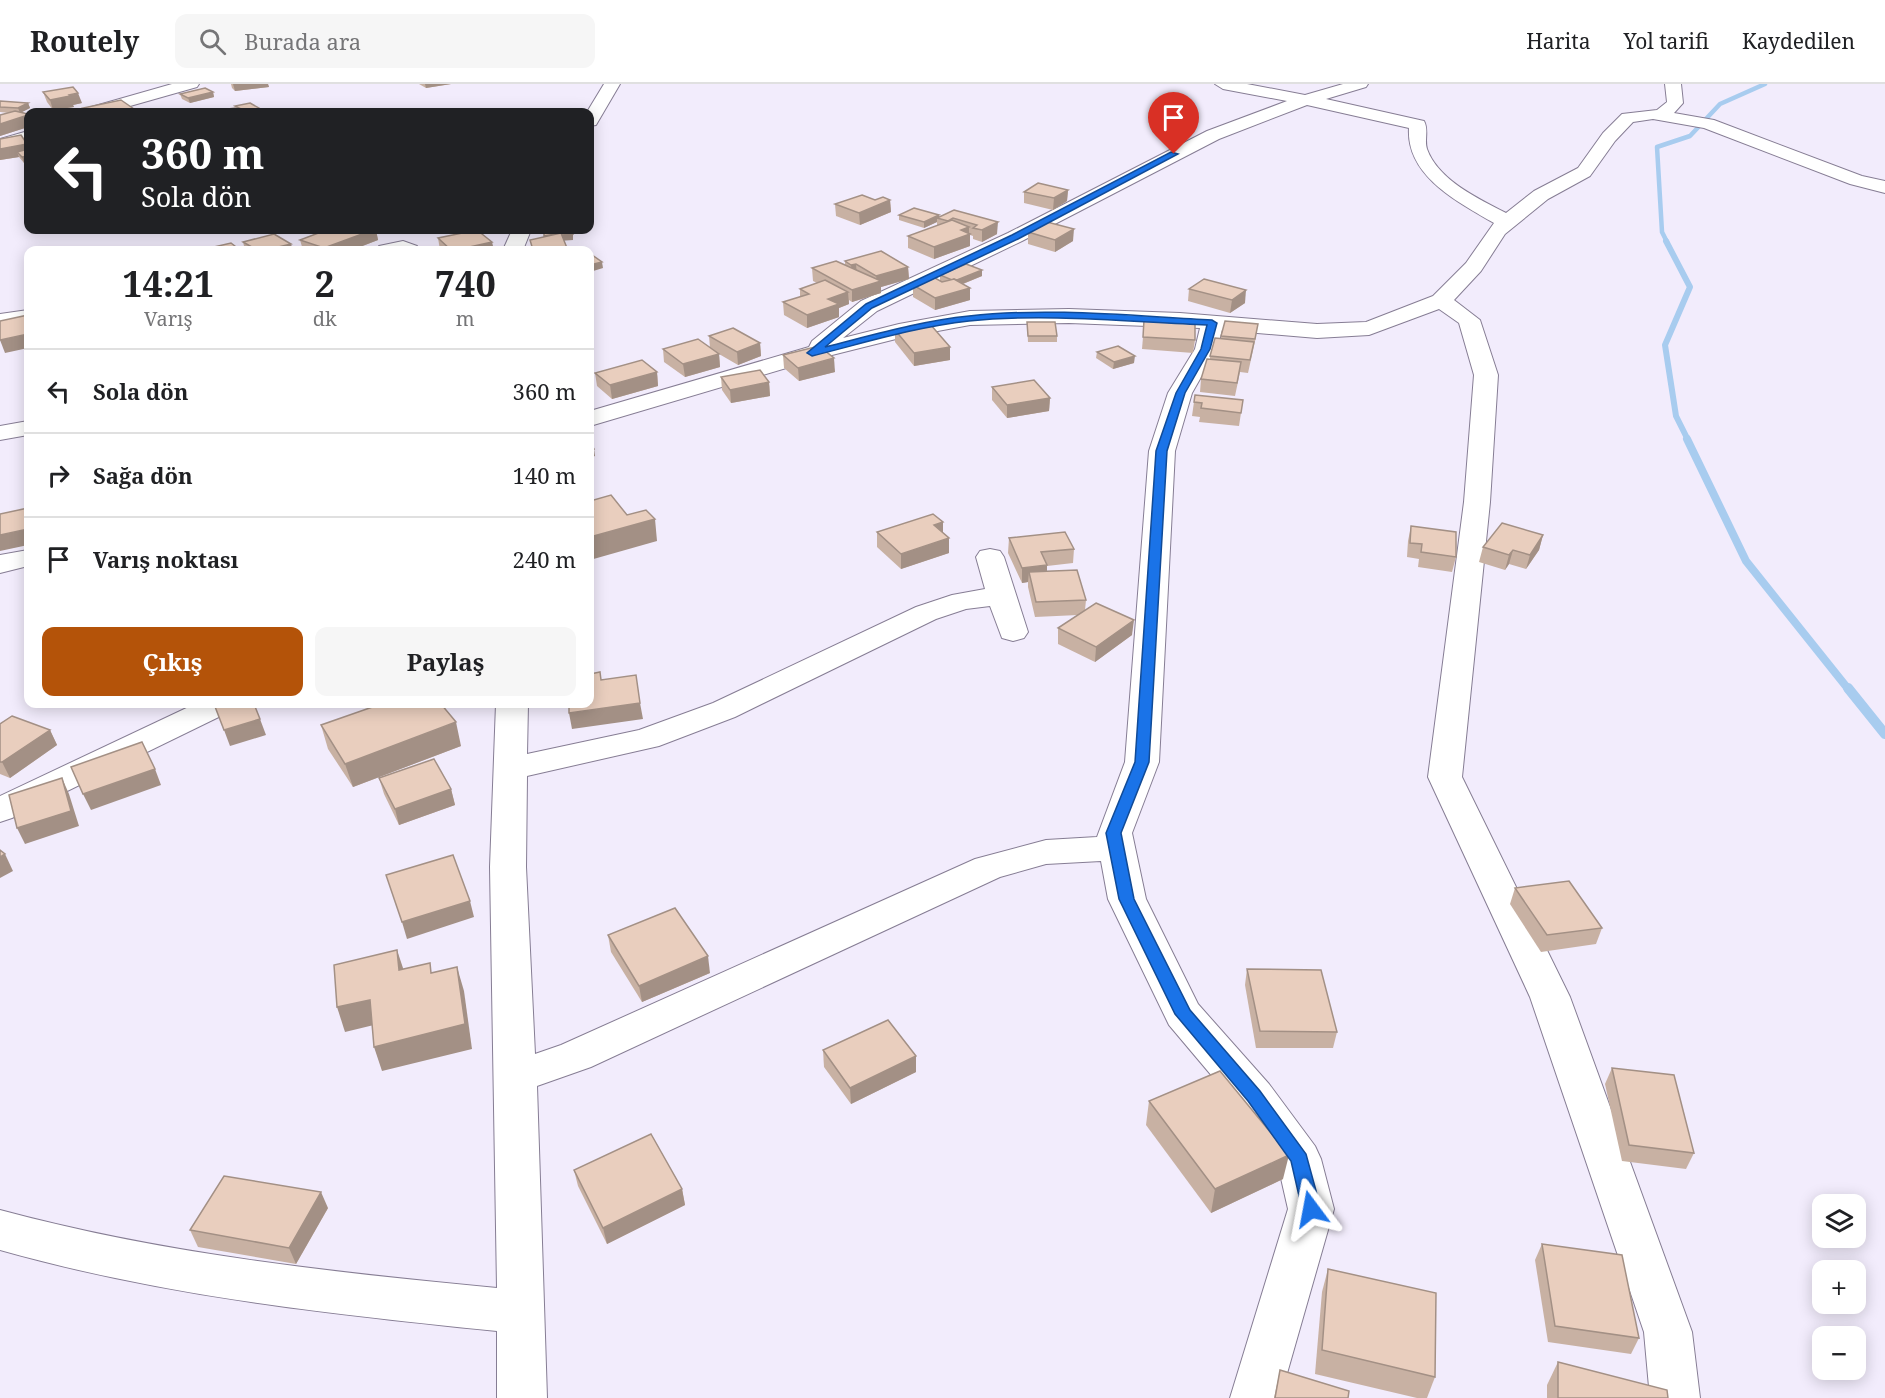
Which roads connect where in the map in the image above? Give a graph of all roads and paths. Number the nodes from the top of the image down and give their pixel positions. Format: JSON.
{"nodes":[{"id":1,"x":191,"y":84,"type":"edge"},
{"id":2,"x":612,"y":84,"type":"edge"},
{"id":3,"x":1222,"y":84,"type":"edge"},
{"id":4,"x":1360,"y":84,"type":"edge"},
{"id":5,"x":1672,"y":84,"type":"edge"},
{"id":6,"x":1272,"y":89,"type":"edge"},
{"id":7,"x":1306,"y":100,"type":"junction"},
{"id":8,"x":106,"y":108,"type":"edge"},
{"id":9,"x":594,"y":114,"type":"edge"},
{"id":10,"x":1667,"y":116,"type":"junction"},
{"id":11,"x":24,"y":137,"type":"edge"},
{"id":12,"x":0,"y":145,"type":"edge"},
{"id":13,"x":1885,"y":187,"type":"edge"},
{"id":14,"x":1507,"y":222,"type":"junction"},
{"id":15,"x":1441,"y":301,"type":"junction"},
{"id":16,"x":24,"y":318,"type":"edge"},
{"id":17,"x":0,"y":321,"type":"edge"},
{"id":18,"x":1212,"y":323,"type":"junction"},
{"id":19,"x":812,"y":353,"type":"junction"},
{"id":20,"x":594,"y":418,"type":"edge"},
{"id":21,"x":24,"y":429,"type":"edge"},
{"id":22,"x":0,"y":433,"type":"edge"},
{"id":23,"x":990,"y":557,"type":"dead end"},
{"id":24,"x":24,"y":559,"type":"edge"},
{"id":25,"x":0,"y":564,"type":"edge"},
{"id":26,"x":1002,"y":596,"type":"junction"},
{"id":27,"x":1013,"y":632,"type":"dead end"},
{"id":28,"x":212,"y":708,"type":"edge"},
{"id":29,"x":512,"y":708,"type":"edge"},
{"id":30,"x":510,"y":769,"type":"junction"},
{"id":31,"x":0,"y":810,"type":"edge"},
{"id":32,"x":1117,"y":848,"type":"junction"},
{"id":33,"x":515,"y":1077,"type":"junction"},
{"id":34,"x":0,"y":1230,"type":"edge"},
{"id":35,"x":521,"y":1312,"type":"junction"},
{"id":36,"x":522,"y":1398,"type":"edge"},
{"id":37,"x":1254,"y":1398,"type":"edge"},
{"id":38,"x":1676,"y":1398,"type":"edge"}],
"edges":[{"from":1,"to":8,"type":"street"},
{"from":2,"to":9,"type":"street"},
{"from":3,"to":6,"type":"street"},
{"from":4,"to":7,"type":"street"},
{"from":5,"to":10,"type":"street"},
{"from":6,"to":7,"type":"street"},
{"from":7,"to":14,"type":"street"},
{"from":7,"to":19,"type":"street"},
{"from":10,"to":13,"type":"street"},
{"from":10,"to":14,"type":"street"},
{"from":11,"to":12,"type":"street"},
{"from":14,"to":15,"type":"street"},
{"from":15,"to":18,"type":"street"},
{"from":15,"to":38,"type":"street"},
{"from":16,"to":17,"type":"street"},
{"from":18,"to":19,"type":"street"},
{"from":18,"to":32,"type":"street"},
{"from":19,"to":20,"type":"street"},
{"from":21,"to":22,"type":"street"},
{"from":23,"to":26,"type":"street"},
{"from":24,"to":25,"type":"street"},
{"from":26,"to":27,"type":"street"},
{"from":26,"to":30,"type":"street"},
{"from":28,"to":31,"type":"street"},
{"from":29,"to":30,"type":"street"},
{"from":30,"to":33,"type":"street"},
{"from":32,"to":33,"type":"street"},
{"from":32,"to":37,"type":"street"},
{"from":33,"to":35,"type":"street"},
{"from":34,"to":35,"type":"street"},
{"from":35,"to":36,"type":"street"}]}
